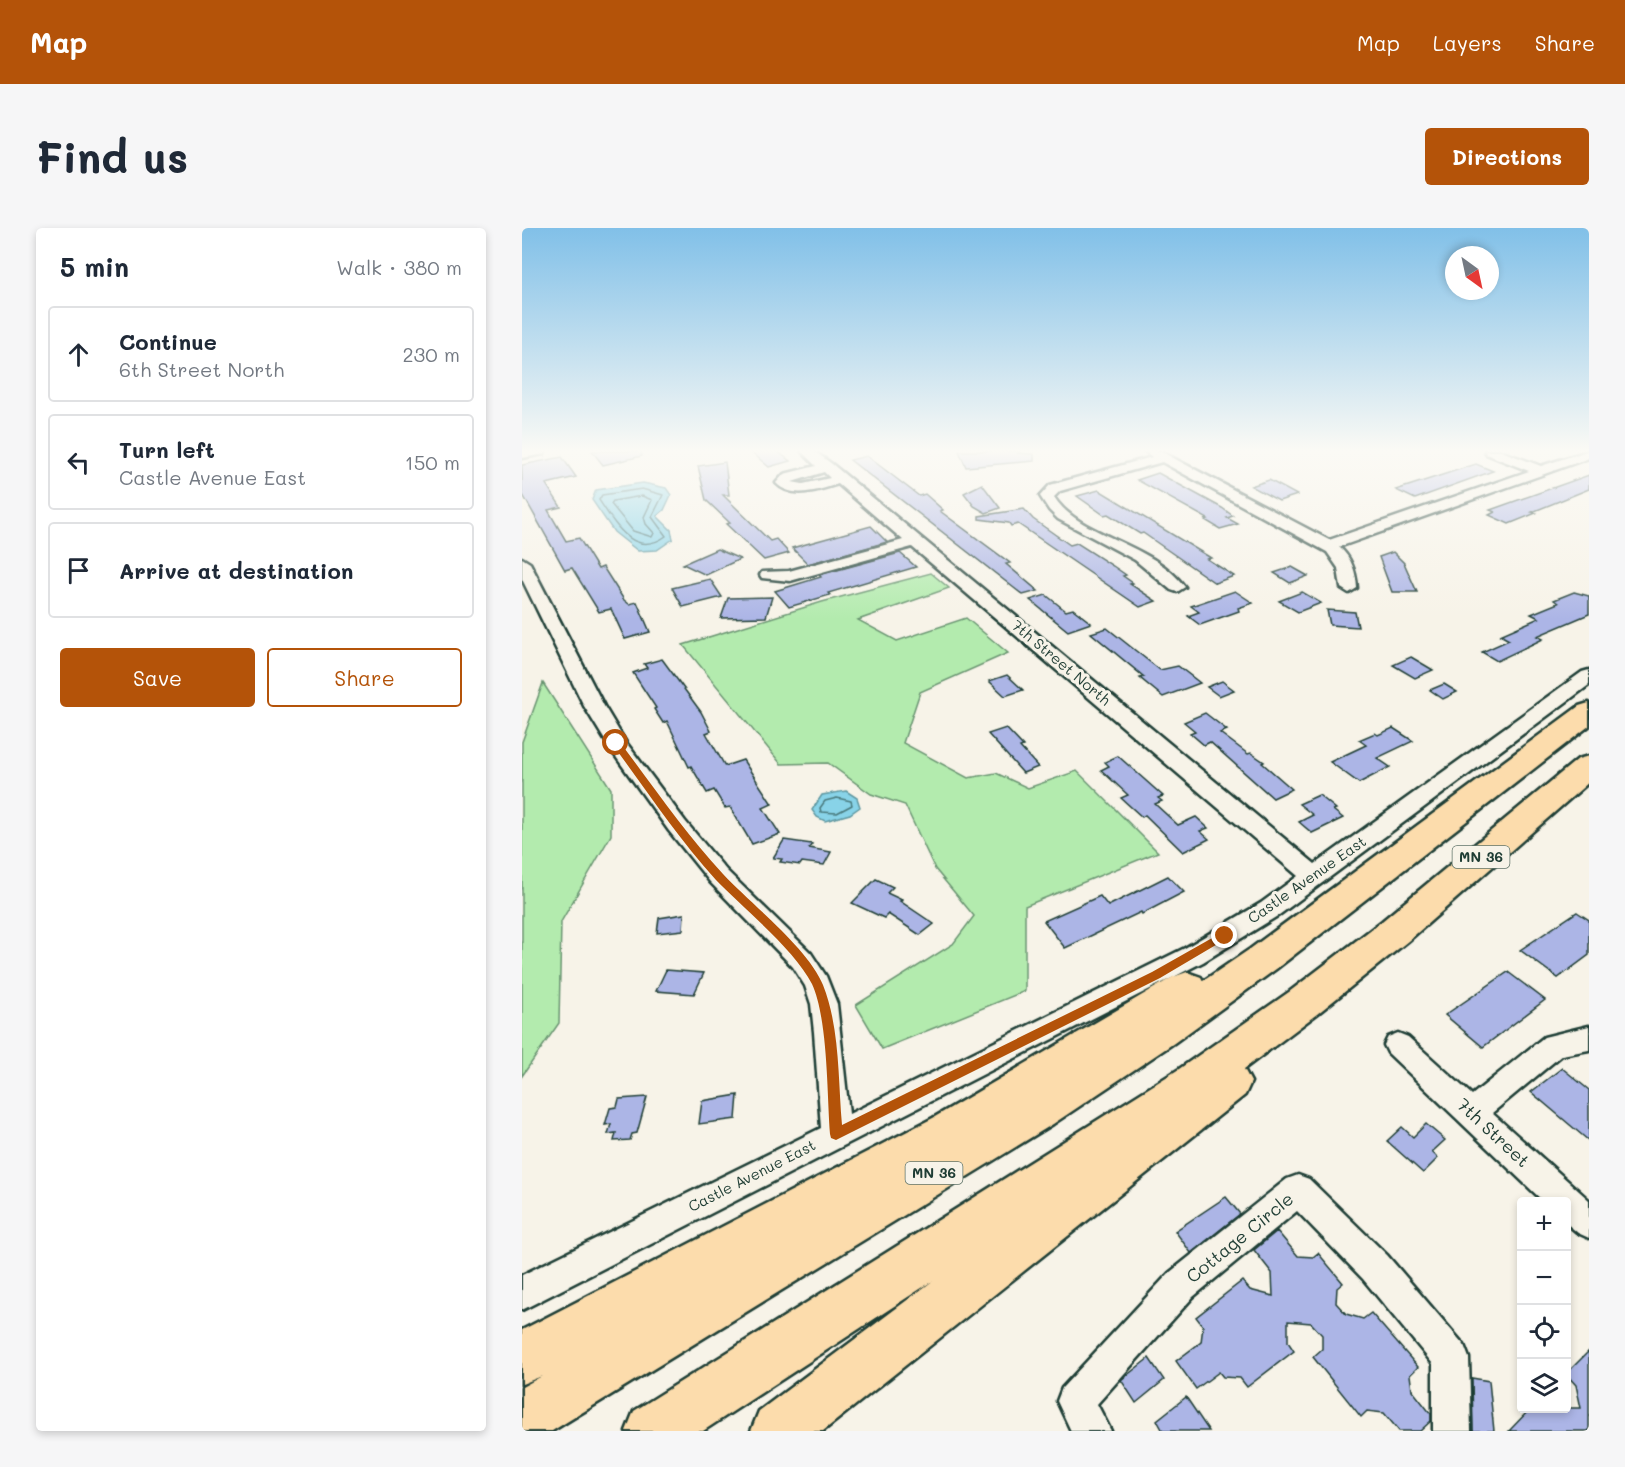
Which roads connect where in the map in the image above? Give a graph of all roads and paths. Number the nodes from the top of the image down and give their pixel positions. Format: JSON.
{"nodes":[{"id":1,"x":875,"y":507,"type":"edge"},
{"id":2,"x":1055,"y":507,"type":"edge"},
{"id":3,"x":1256,"y":507,"type":"edge"},
{"id":4,"x":1438,"y":507,"type":"edge"},
{"id":5,"x":915,"y":541,"type":"junction"},
{"id":6,"x":1330,"y":545,"type":"junction"},
{"id":7,"x":522,"y":563,"type":"edge"},
{"id":8,"x":768,"y":575,"type":"dead end"},
{"id":9,"x":1177,"y":587,"type":"dead end"},
{"id":10,"x":1349,"y":588,"type":"dead end"},
{"id":11,"x":1589,"y":676,"type":"edge"},
{"id":12,"x":1589,"y":712,"type":"edge"},
{"id":13,"x":1589,"y":766,"type":"edge"},
{"id":14,"x":1323,"y":891,"type":"junction"},
{"id":15,"x":1376,"y":946,"type":"junction"},
{"id":16,"x":1589,"y":1038,"type":"edge"},
{"id":17,"x":1398,"y":1045,"type":"dead end"},
{"id":18,"x":1471,"y":1113,"type":"junction"},
{"id":19,"x":836,"y":1134,"type":"junction"},
{"id":20,"x":1589,"y":1222,"type":"edge"},
{"id":21,"x":522,"y":1293,"type":"edge"},
{"id":22,"x":522,"y":1358,"type":"edge"},
{"id":23,"x":522,"y":1418,"type":"edge"},
{"id":24,"x":654,"y":1431,"type":"edge"},
{"id":25,"x":779,"y":1431,"type":"edge"},
{"id":26,"x":1092,"y":1431,"type":"edge"},
{"id":27,"x":1452,"y":1431,"type":"edge"}],
"edges":[{"from":1,"to":5,"type":"street","name":"7th Street North"},
{"from":2,"to":9,"type":"street"},
{"from":3,"to":6,"type":"street"},
{"from":4,"to":6,"type":"street"},
{"from":5,"to":8,"type":"street"},
{"from":5,"to":14,"type":"street","name":"7th Street North"},
{"from":6,"to":10,"type":"street"},
{"from":7,"to":19,"type":"street"},
{"from":11,"to":14,"type":"street","name":"Castle Avenue East"},
{"from":12,"to":14,"type":"highway","number":"MN 36"},
{"from":13,"to":15,"type":"highway","number":"MN 36"},
{"from":14,"to":19,"type":"street","name":"Castle Avenue East"},
{"from":14,"to":22,"type":"highway"},
{"from":14,"to":23,"type":"highway","number":"MN 36"},
{"from":15,"to":24,"type":"highway","number":"MN 36"},
{"from":15,"to":25,"type":"highway"},
{"from":16,"to":18,"type":"street"},
{"from":17,"to":18,"type":"street","name":"7th Street"},
{"from":18,"to":20,"type":"street","name":"7th Street"},
{"from":19,"to":21,"type":"street","name":"Castle Avenue East"},
{"from":26,"to":27,"type":"street","name":"Cottage Circle"}]}
